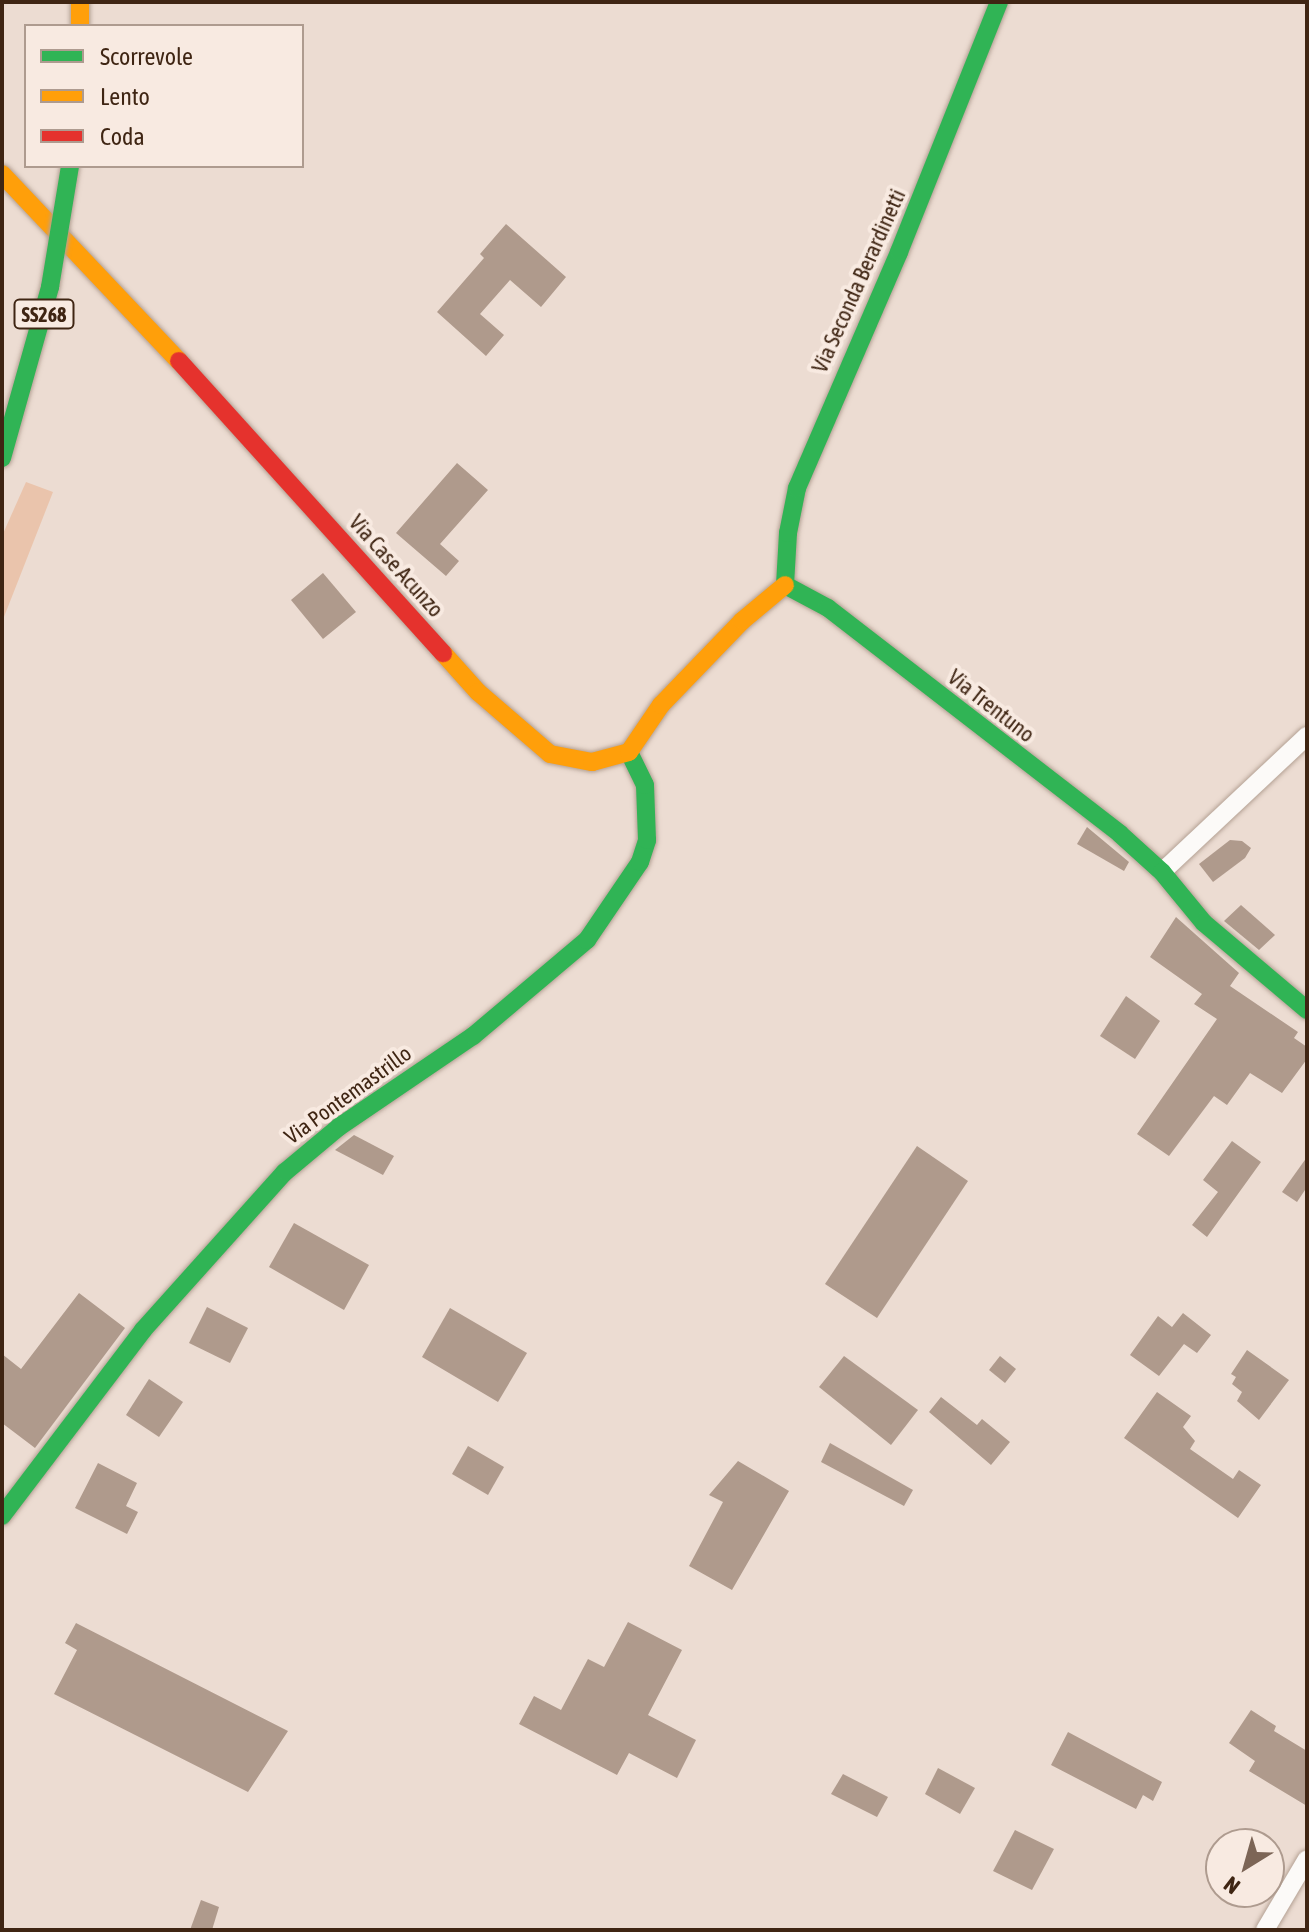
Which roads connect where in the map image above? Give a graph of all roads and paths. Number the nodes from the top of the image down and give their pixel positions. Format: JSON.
{"nodes":[{"id":1,"x":80,"y":2,"type":"edge"},
{"id":2,"x":999,"y":2,"type":"edge"},
{"id":3,"x":80,"y":24,"type":"edge"},
{"id":4,"x":70,"y":168,"type":"edge"},
{"id":5,"x":2,"y":174,"type":"edge"},
{"id":6,"x":2,"y":458,"type":"edge"},
{"id":7,"x":785,"y":585,"type":"junction"},
{"id":8,"x":1307,"y":736,"type":"edge"},
{"id":9,"x":629,"y":752,"type":"junction"},
{"id":10,"x":1162,"y":872,"type":"junction"},
{"id":11,"x":1307,"y":1010,"type":"edge"},
{"id":12,"x":2,"y":1516,"type":"edge"},
{"id":13,"x":1307,"y":1859,"type":"edge"},
{"id":14,"x":1265,"y":1930,"type":"edge"}],
"edges":[{"from":1,"to":3,"type":"main road"},
{"from":2,"to":7,"type":"main road","name":"Via Seconda Berardinetti"},
{"from":4,"to":6,"type":"main road","number":"SS268","bridge":true},
{"from":5,"to":9,"type":"main road","name":"Via Case Acunzo"},
{"from":7,"to":9,"type":"main road"},
{"from":7,"to":10,"type":"main road","name":"Via Trentuno"},
{"from":8,"to":10,"type":"street"},
{"from":9,"to":12,"type":"main road","name":"Via Pontemastrillo"},
{"from":10,"to":11,"type":"main road","name":"Via Trentuno"},
{"from":13,"to":14,"type":"street"}]}
